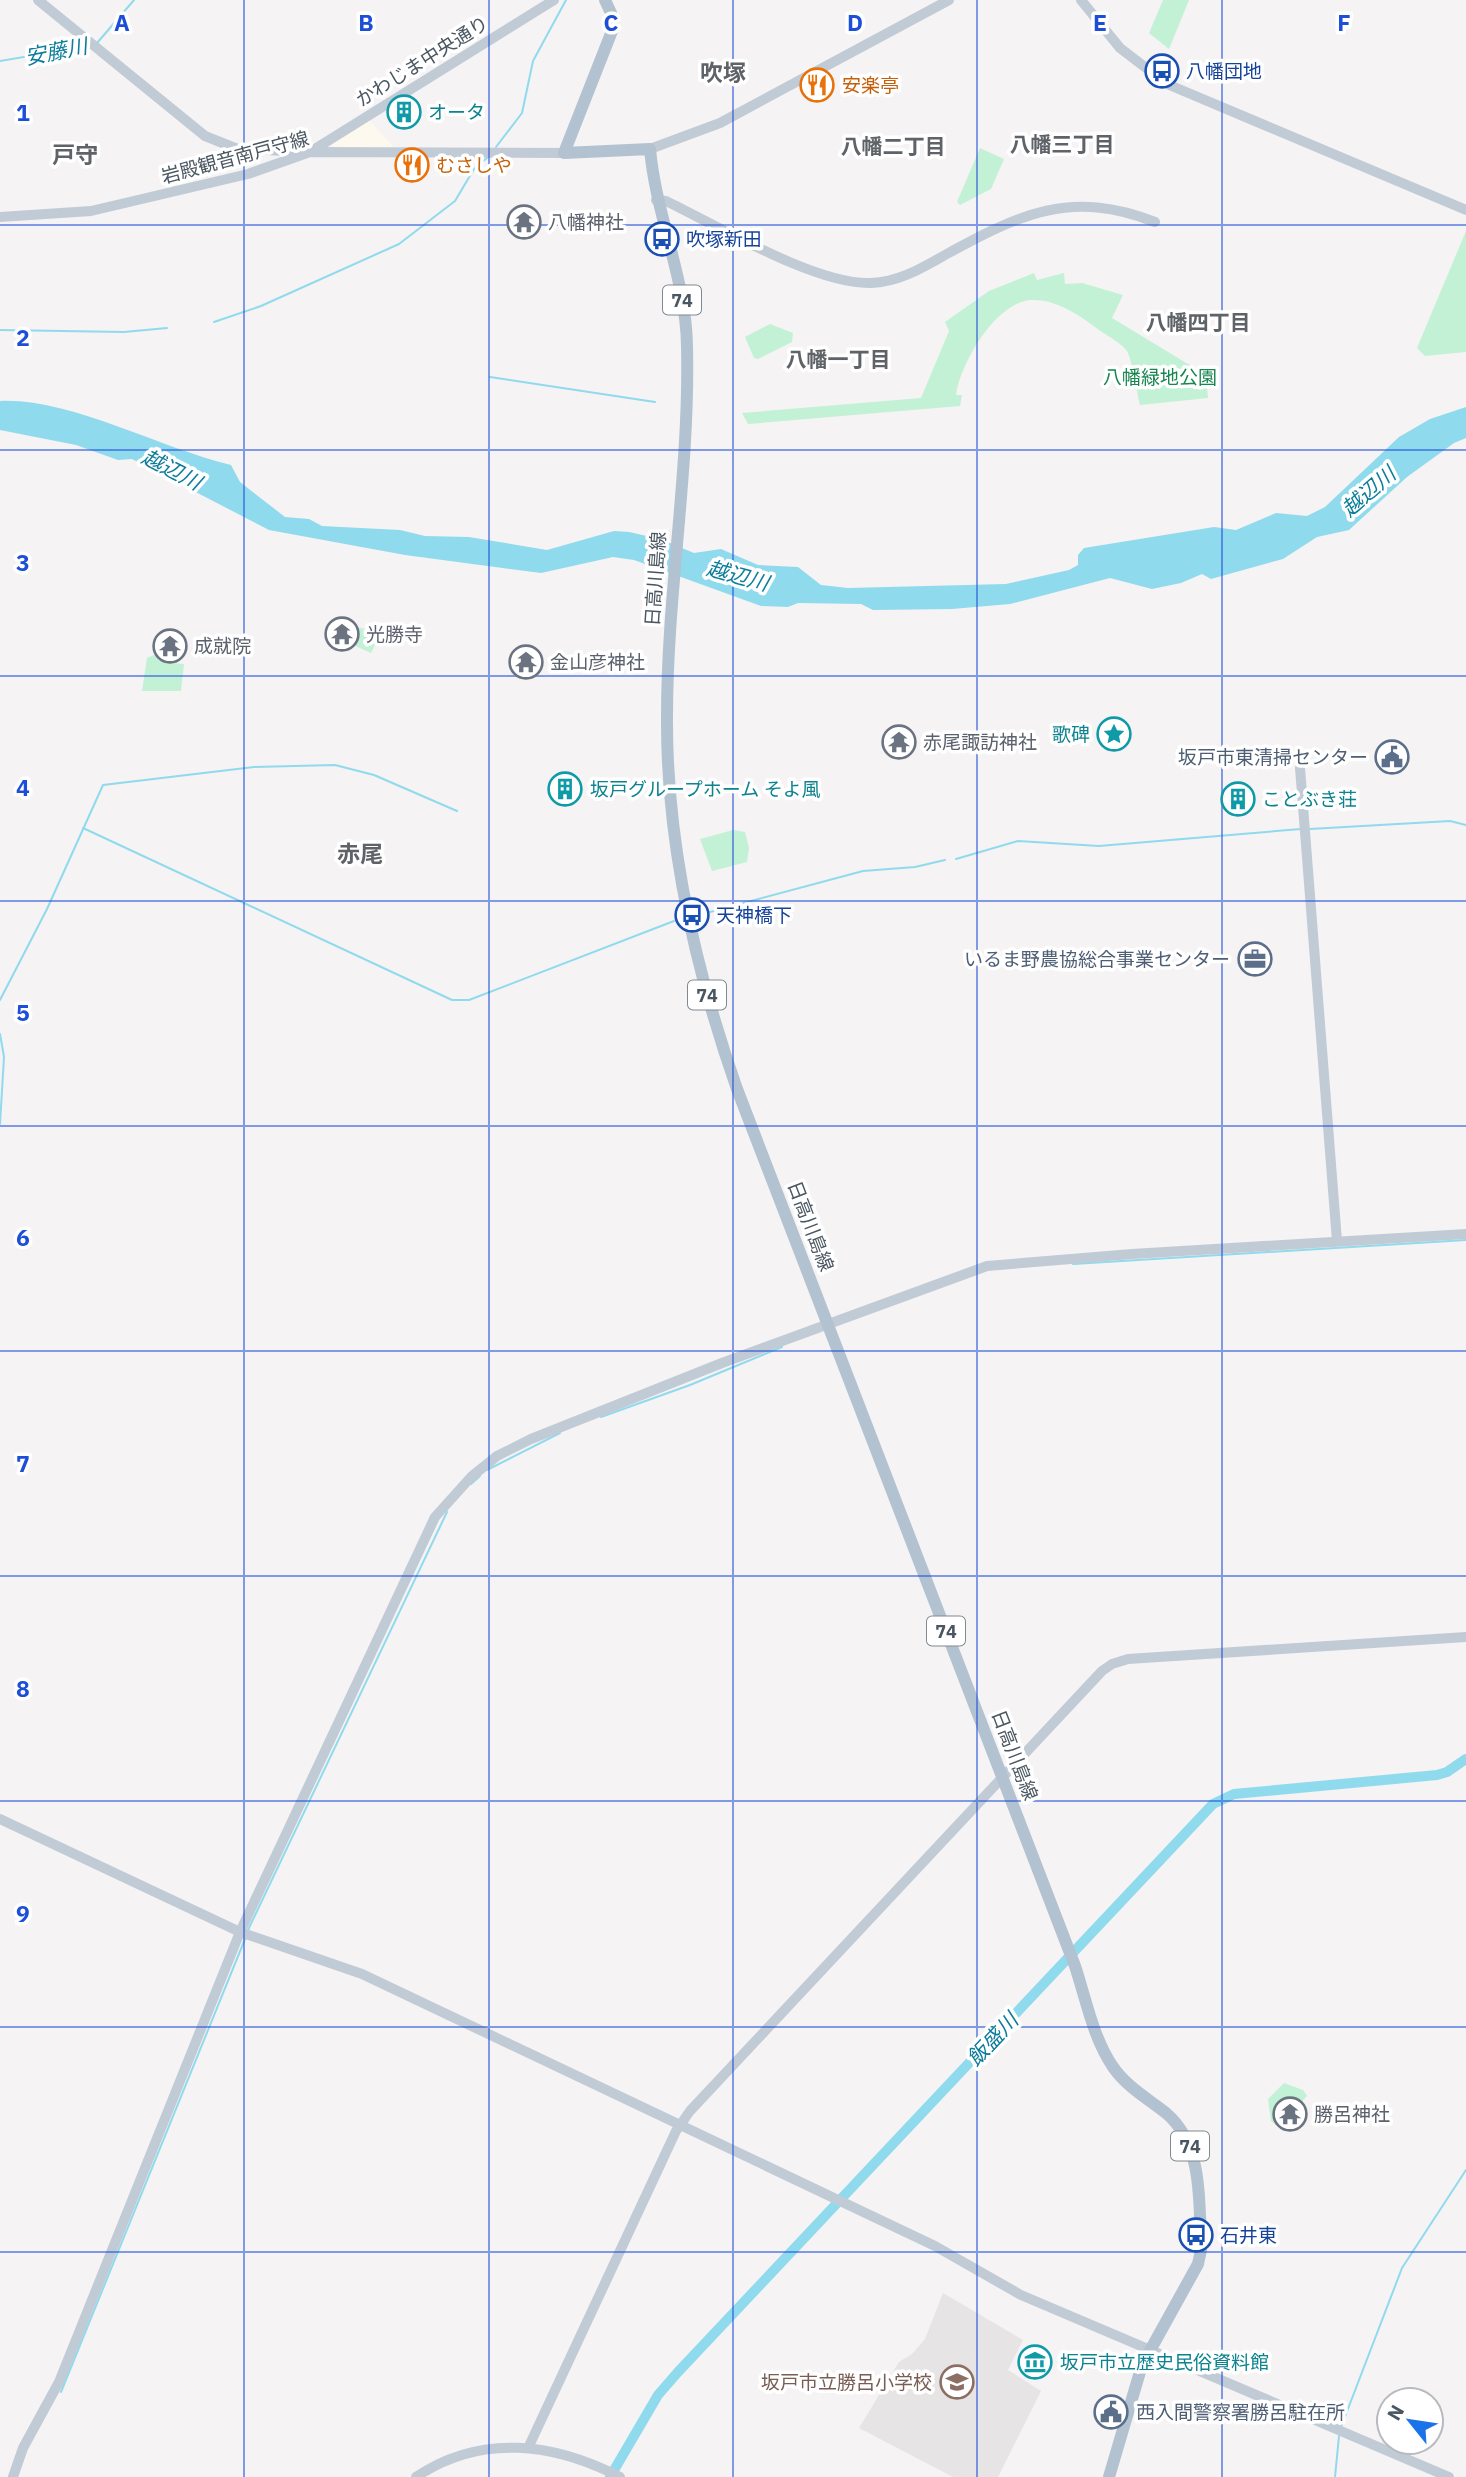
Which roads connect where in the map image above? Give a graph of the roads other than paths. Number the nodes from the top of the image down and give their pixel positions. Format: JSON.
{"nodes":[{"id":1,"x":38,"y":0,"type":"edge"},
{"id":2,"x":554,"y":0,"type":"edge"},
{"id":3,"x":605,"y":0,"type":"edge"},
{"id":4,"x":949,"y":0,"type":"edge"},
{"id":5,"x":1082,"y":0,"type":"edge"},
{"id":6,"x":650,"y":149,"type":"junction"},
{"id":7,"x":310,"y":152,"type":"junction"},
{"id":8,"x":564,"y":153,"type":"junction"},
{"id":9,"x":656,"y":200,"type":"junction"},
{"id":10,"x":1466,"y":210,"type":"edge"},
{"id":11,"x":0,"y":217,"type":"edge"},
{"id":12,"x":1155,"y":222,"type":"dead end"},
{"id":13,"x":1300,"y":768,"type":"dead end"},
{"id":14,"x":1466,"y":1234,"type":"edge"},
{"id":15,"x":1337,"y":1241,"type":"junction"},
{"id":16,"x":828,"y":1324,"type":"junction"},
{"id":17,"x":1466,"y":1637,"type":"edge"},
{"id":18,"x":1002,"y":1777,"type":"junction"},
{"id":19,"x":0,"y":1819,"type":"edge"},
{"id":20,"x":240,"y":1932,"type":"junction"},
{"id":21,"x":680,"y":2125,"type":"junction"},
{"id":22,"x":1149,"y":2352,"type":"junction"},
{"id":23,"x":529,"y":2446,"type":"junction"},
{"id":24,"x":13,"y":2477,"type":"edge"},
{"id":25,"x":416,"y":2477,"type":"edge"},
{"id":26,"x":620,"y":2477,"type":"edge"},
{"id":27,"x":1110,"y":2477,"type":"edge"},
{"id":28,"x":1449,"y":2477,"type":"edge"}],
"edges":[{"from":1,"to":7,"type":"street"},
{"from":2,"to":7,"type":"street","name":"かわじま中央通り"},
{"from":3,"to":8,"type":"main road"},
{"from":4,"to":6,"type":"street"},
{"from":5,"to":10,"type":"street"},
{"from":6,"to":8,"type":"main road"},
{"from":6,"to":9,"type":"main road","name":"日高川島線","number":"74"},
{"from":7,"to":8,"type":"street","name":"岩殿観音南戸守線"},
{"from":7,"to":11,"type":"street","name":"岩殿観音南戸守線"},
{"from":9,"to":12,"type":"street"},
{"from":9,"to":16,"type":"main road","name":"日高川島線","number":"74"},
{"from":13,"to":15,"type":"street"},
{"from":14,"to":15,"type":"street"},
{"from":15,"to":16,"type":"street"},
{"from":16,"to":18,"type":"main road","name":"日高川島線","number":"74"},
{"from":16,"to":20,"type":"street"},
{"from":17,"to":18,"type":"street"},
{"from":18,"to":21,"type":"street"},
{"from":18,"to":22,"type":"main road","name":"日高川島線","number":"74"},
{"from":19,"to":20,"type":"street"},
{"from":20,"to":21,"type":"street"},
{"from":20,"to":24,"type":"street"},
{"from":21,"to":22,"type":"street"},
{"from":21,"to":23,"type":"street"},
{"from":22,"to":27,"type":"main road","name":"日高川島線","number":"74"},
{"from":22,"to":28,"type":"street"},
{"from":23,"to":25,"type":"street"},
{"from":23,"to":26,"type":"street"}]}
